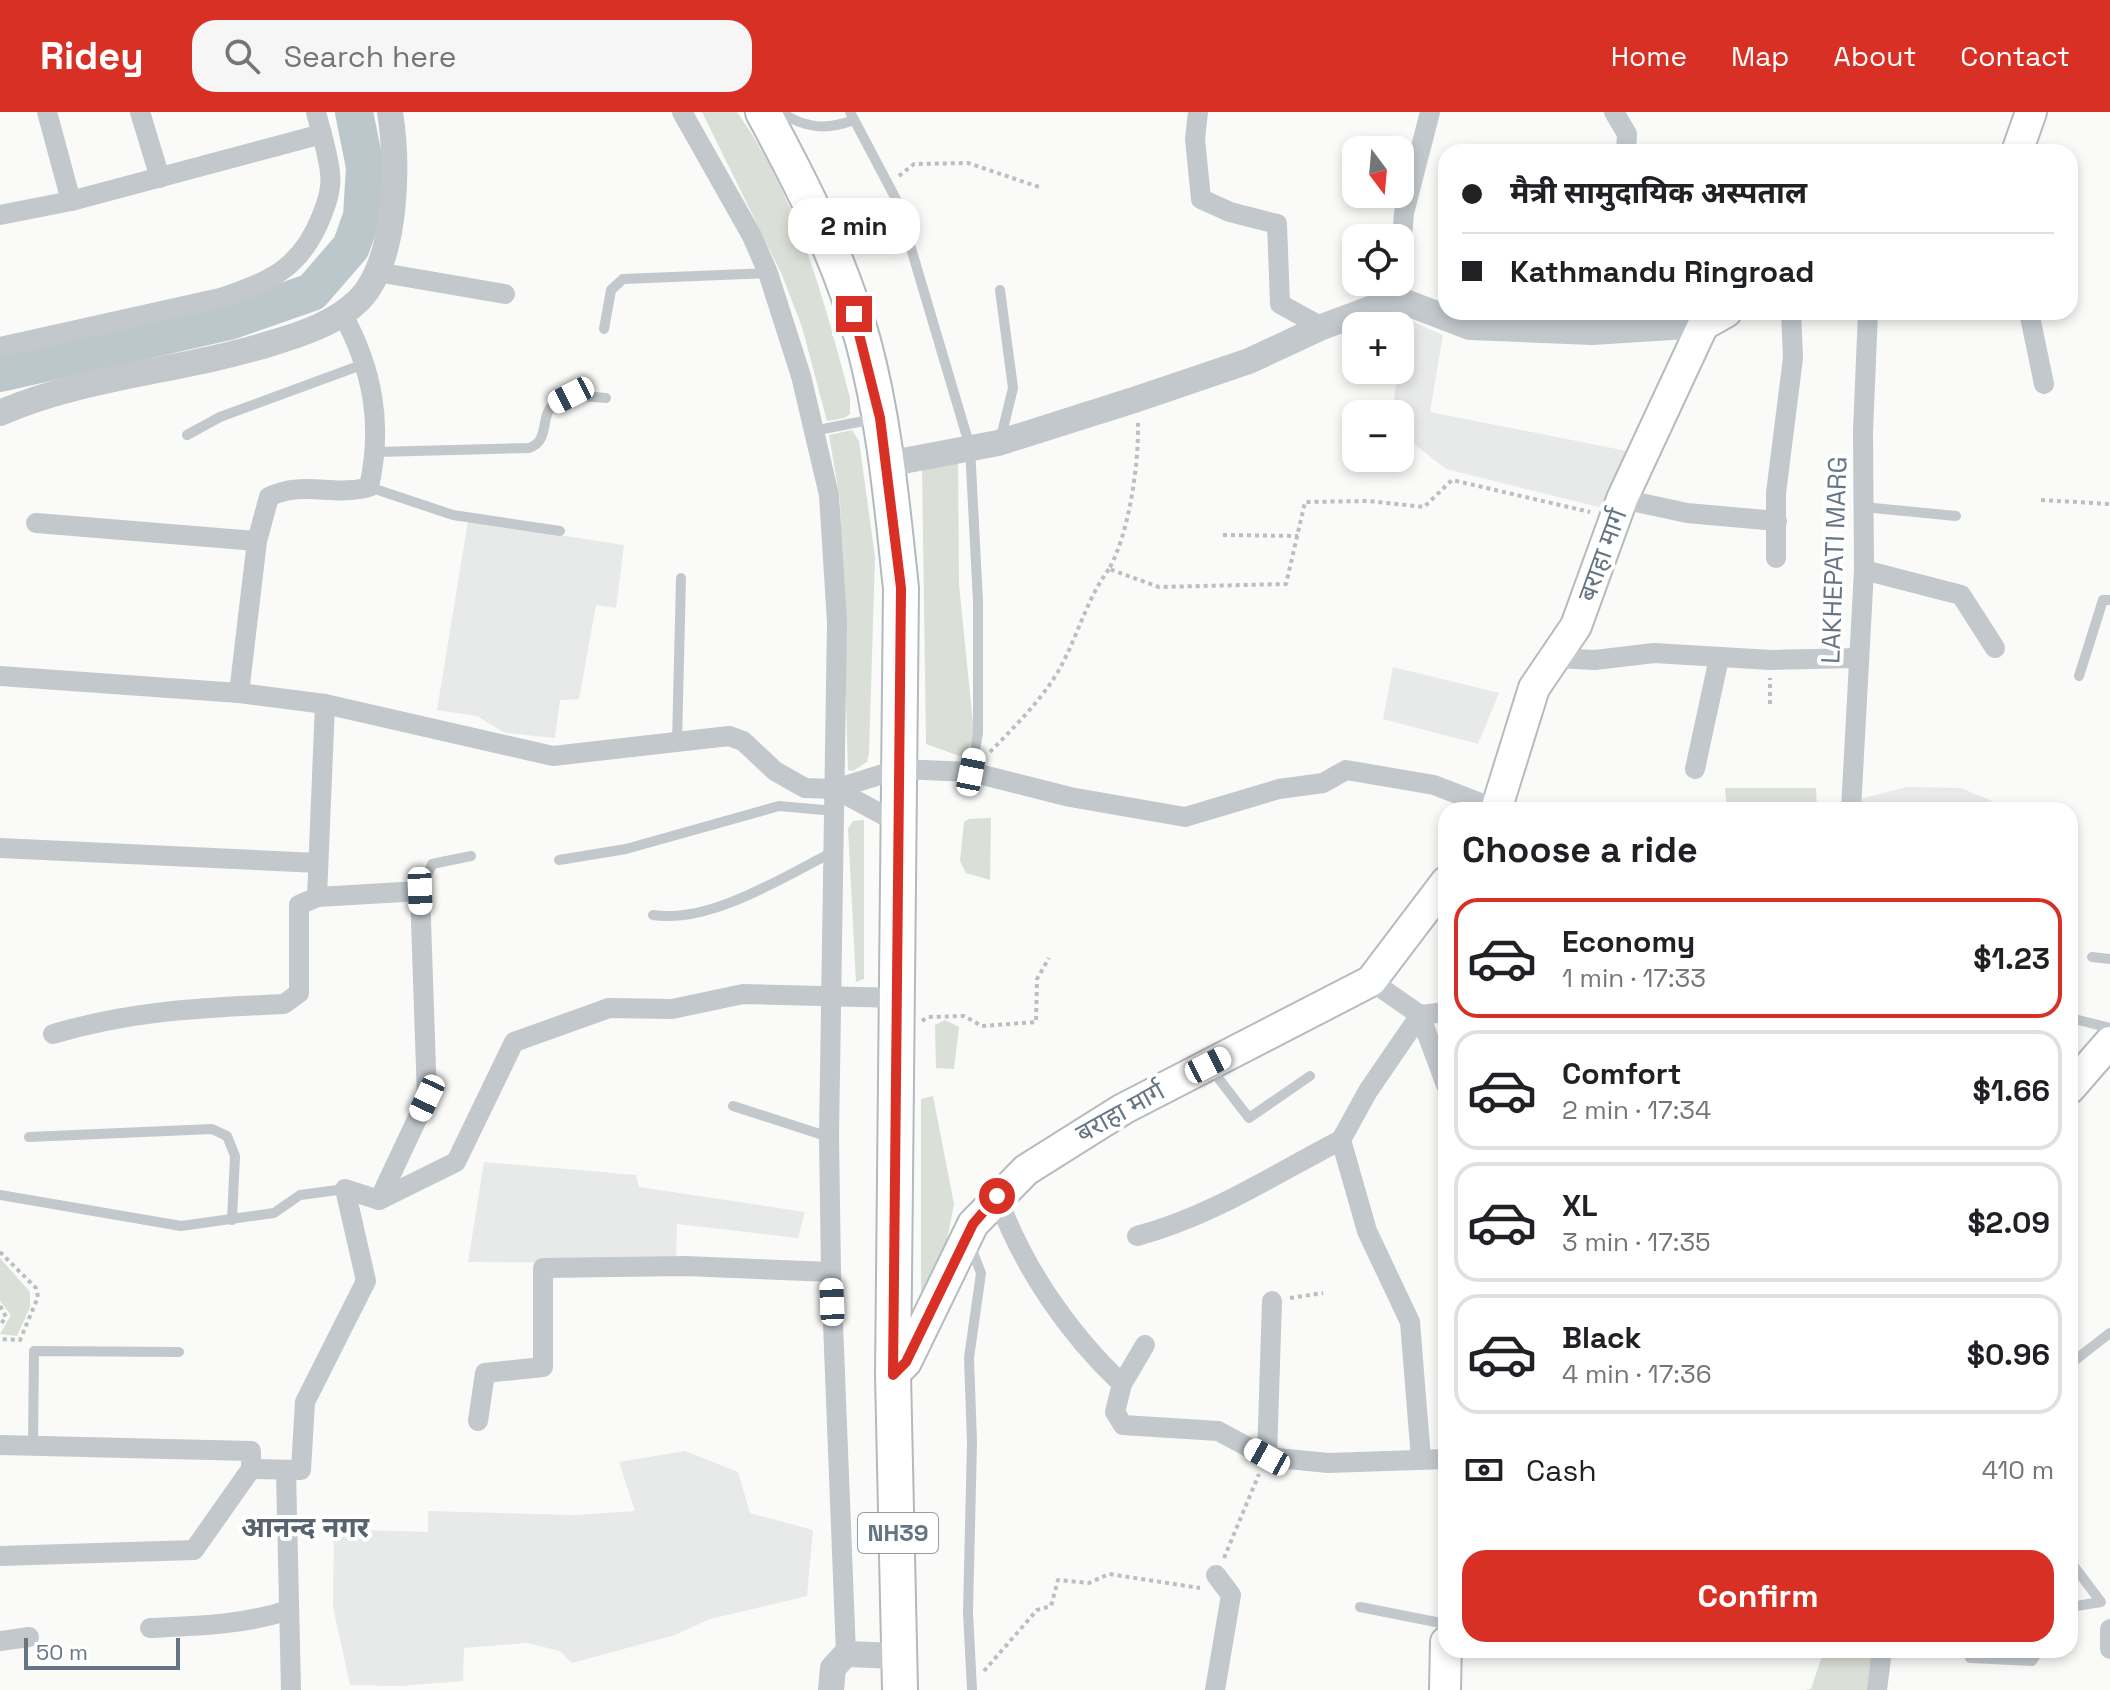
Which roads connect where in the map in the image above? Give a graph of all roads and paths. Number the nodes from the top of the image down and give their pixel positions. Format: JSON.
{"nodes":[{"id":1,"x":47,"y":112,"type":"edge"},
{"id":2,"x":140,"y":112,"type":"edge"},
{"id":3,"x":316,"y":112,"type":"edge"},
{"id":4,"x":390,"y":112,"type":"edge"},
{"id":5,"x":682,"y":112,"type":"edge"},
{"id":6,"x":763,"y":112,"type":"edge"},
{"id":7,"x":781,"y":112,"type":"edge"},
{"id":8,"x":1198,"y":112,"type":"edge"},
{"id":9,"x":1430,"y":112,"type":"edge"},
{"id":10,"x":1614,"y":112,"type":"edge"},
{"id":11,"x":2031,"y":112,"type":"edge"},
{"id":12,"x":852,"y":116,"type":"edge"},
{"id":13,"x":322,"y":134,"type":"junction"},
{"id":14,"x":1626,"y":144,"type":"edge"},
{"id":15,"x":2021,"y":144,"type":"edge"},
{"id":16,"x":160,"y":178,"type":"junction"},
{"id":17,"x":888,"y":185,"type":"junction"},
{"id":18,"x":1039,"y":187,"type":"dead end"},
{"id":19,"x":71,"y":201,"type":"junction"},
{"id":20,"x":0,"y":215,"type":"edge"},
{"id":21,"x":1403,"y":224,"type":"edge"},
{"id":22,"x":377,"y":272,"type":"junction"},
{"id":23,"x":768,"y":273,"type":"junction"},
{"id":24,"x":1000,"y":290,"type":"dead end"},
{"id":25,"x":505,"y":294,"type":"dead end"},
{"id":26,"x":1386,"y":296,"type":"edge"},
{"id":27,"x":1410,"y":296,"type":"edge"},
{"id":28,"x":1438,"y":311,"type":"edge"},
{"id":29,"x":342,"y":313,"type":"junction"},
{"id":30,"x":1456,"y":320,"type":"edge"},
{"id":31,"x":1675,"y":320,"type":"edge"},
{"id":32,"x":1713,"y":320,"type":"edge"},
{"id":33,"x":1791,"y":320,"type":"edge"},
{"id":34,"x":1868,"y":320,"type":"edge"},
{"id":35,"x":2031,"y":320,"type":"edge"},
{"id":36,"x":1597,"y":322,"type":"edge"},
{"id":37,"x":1322,"y":327,"type":"junction"},
{"id":38,"x":604,"y":329,"type":"dead end"},
{"id":39,"x":0,"y":347,"type":"edge"},
{"id":40,"x":364,"y":364,"type":"junction"},
{"id":41,"x":2044,"y":384,"type":"dead end"},
{"id":42,"x":606,"y":398,"type":"dead end"},
{"id":43,"x":1137,"y":399,"type":"junction"},
{"id":44,"x":0,"y":413,"type":"edge"},
{"id":45,"x":880,"y":418,"type":"junction"},
{"id":46,"x":813,"y":431,"type":"junction"},
{"id":47,"x":187,"y":435,"type":"dead end"},
{"id":48,"x":998,"y":443,"type":"junction"},
{"id":49,"x":970,"y":447,"type":"junction"},
{"id":50,"x":377,"y":452,"type":"junction"},
{"id":51,"x":887,"y":464,"type":"junction"},
{"id":52,"x":369,"y":487,"type":"junction"},
{"id":53,"x":2041,"y":500,"type":"dead end"},
{"id":54,"x":2110,"y":504,"type":"edge"},
{"id":55,"x":1863,"y":507,"type":"junction"},
{"id":56,"x":1619,"y":508,"type":"junction"},
{"id":57,"x":1956,"y":516,"type":"dead end"},
{"id":58,"x":1777,"y":521,"type":"junction"},
{"id":59,"x":36,"y":523,"type":"dead end"},
{"id":60,"x":560,"y":531,"type":"dead end"},
{"id":61,"x":1223,"y":535,"type":"dead end"},
{"id":62,"x":1298,"y":536,"type":"junction"},
{"id":63,"x":257,"y":541,"type":"junction"},
{"id":64,"x":1776,"y":558,"type":"dead end"},
{"id":65,"x":1109,"y":569,"type":"junction"},
{"id":66,"x":1864,"y":570,"type":"junction"},
{"id":67,"x":681,"y":578,"type":"dead end"},
{"id":68,"x":2110,"y":600,"type":"edge"},
{"id":69,"x":1995,"y":648,"type":"dead end"},
{"id":70,"x":1555,"y":658,"type":"junction"},
{"id":71,"x":1719,"y":658,"type":"junction"},
{"id":72,"x":1858,"y":658,"type":"junction"},
{"id":73,"x":0,"y":676,"type":"edge"},
{"id":74,"x":2079,"y":676,"type":"dead end"},
{"id":75,"x":239,"y":693,"type":"junction"},
{"id":76,"x":325,"y":704,"type":"junction"},
{"id":77,"x":677,"y":742,"type":"junction"},
{"id":78,"x":899,"y":769,"type":"junction"},
{"id":79,"x":1695,"y":769,"type":"dead end"},
{"id":80,"x":971,"y":772,"type":"junction"},
{"id":81,"x":835,"y":789,"type":"junction"},
{"id":82,"x":1476,"y":802,"type":"edge"},
{"id":83,"x":1498,"y":802,"type":"edge"},
{"id":84,"x":1851,"y":802,"type":"edge"},
{"id":85,"x":837,"y":811,"type":"junction"},
{"id":86,"x":898,"y":823,"type":"junction"},
{"id":87,"x":0,"y":848,"type":"edge"},
{"id":88,"x":835,"y":852,"type":"junction"},
{"id":89,"x":471,"y":856,"type":"dead end"},
{"id":90,"x":559,"y":860,"type":"dead end"},
{"id":91,"x":318,"y":863,"type":"junction"},
{"id":92,"x":420,"y":891,"type":"junction"},
{"id":93,"x":1438,"y":893,"type":"edge"},
{"id":94,"x":317,"y":897,"type":"junction"},
{"id":95,"x":653,"y":915,"type":"dead end"},
{"id":96,"x":2092,"y":957,"type":"dead end"},
{"id":97,"x":2110,"y":959,"type":"edge"},
{"id":98,"x":1371,"y":981,"type":"junction"},
{"id":99,"x":834,"y":997,"type":"junction"},
{"id":100,"x":899,"y":998,"type":"junction"},
{"id":101,"x":1438,"y":1013,"type":"edge"},
{"id":102,"x":1420,"y":1015,"type":"junction"},
{"id":103,"x":2078,"y":1020,"type":"edge"},
{"id":104,"x":2110,"y":1028,"type":"edge"},
{"id":105,"x":53,"y":1034,"type":"dead end"},
{"id":106,"x":2110,"y":1042,"type":"edge"},
{"id":107,"x":1438,"y":1063,"type":"edge"},
{"id":108,"x":1208,"y":1065,"type":"junction"},
{"id":109,"x":1310,"y":1076,"type":"dead end"},
{"id":110,"x":2078,"y":1079,"type":"edge"},
{"id":111,"x":733,"y":1106,"type":"dead end"},
{"id":112,"x":29,"y":1137,"type":"dead end"},
{"id":113,"x":829,"y":1137,"type":"junction"},
{"id":114,"x":1341,"y":1140,"type":"junction"},
{"id":115,"x":345,"y":1189,"type":"junction"},
{"id":116,"x":0,"y":1195,"type":"edge"},
{"id":117,"x":997,"y":1196,"type":"junction"},
{"id":118,"x":379,"y":1200,"type":"junction"},
{"id":119,"x":232,"y":1220,"type":"junction"},
{"id":120,"x":1137,"y":1236,"type":"dead end"},
{"id":121,"x":963,"y":1245,"type":"junction"},
{"id":122,"x":0,"y":1252,"type":"edge"},
{"id":123,"x":831,"y":1272,"type":"junction"},
{"id":124,"x":1272,"y":1301,"type":"dead end"},
{"id":125,"x":0,"y":1306,"type":"edge"},
{"id":126,"x":0,"y":1325,"type":"edge"},
{"id":127,"x":2110,"y":1333,"type":"edge"},
{"id":128,"x":0,"y":1339,"type":"edge"},
{"id":129,"x":1145,"y":1345,"type":"dead end"},
{"id":130,"x":179,"y":1352,"type":"dead end"},
{"id":131,"x":2078,"y":1358,"type":"edge"},
{"id":132,"x":893,"y":1375,"type":"junction"},
{"id":133,"x":1122,"y":1384,"type":"junction"},
{"id":134,"x":478,"y":1421,"type":"dead end"},
{"id":135,"x":0,"y":1445,"type":"edge"},
{"id":136,"x":33,"y":1446,"type":"junction"},
{"id":137,"x":1267,"y":1457,"type":"junction"},
{"id":138,"x":1421,"y":1459,"type":"junction"},
{"id":139,"x":1438,"y":1459,"type":"edge"},
{"id":140,"x":251,"y":1469,"type":"junction"},
{"id":141,"x":286,"y":1471,"type":"junction"},
{"id":142,"x":0,"y":1556,"type":"edge"},
{"id":143,"x":2078,"y":1572,"type":"edge"},
{"id":144,"x":1216,"y":1575,"type":"joint"},
{"id":145,"x":1231,"y":1595,"type":"junction"},
{"id":146,"x":2078,"y":1606,"type":"edge"},
{"id":147,"x":1360,"y":1607,"type":"dead end"},
{"id":148,"x":289,"y":1610,"type":"junction"},
{"id":149,"x":1438,"y":1622,"type":"edge"},
{"id":150,"x":150,"y":1628,"type":"dead end"},
{"id":151,"x":2110,"y":1629,"type":"edge"},
{"id":152,"x":29,"y":1637,"type":"dead end"},
{"id":153,"x":0,"y":1641,"type":"edge"},
{"id":154,"x":2110,"y":1649,"type":"edge"},
{"id":155,"x":846,"y":1654,"type":"junction"},
{"id":156,"x":898,"y":1656,"type":"junction"},
{"id":157,"x":1446,"y":1658,"type":"edge"},
{"id":158,"x":1881,"y":1658,"type":"edge"},
{"id":159,"x":1970,"y":1658,"type":"dead end"},
{"id":160,"x":2034,"y":1658,"type":"edge"},
{"id":161,"x":972,"y":1684,"type":"edge"},
{"id":162,"x":291,"y":1690,"type":"edge"},
{"id":163,"x":831,"y":1690,"type":"edge"},
{"id":164,"x":900,"y":1690,"type":"edge"},
{"id":165,"x":1215,"y":1690,"type":"edge"},
{"id":166,"x":1445,"y":1690,"type":"edge"},
{"id":167,"x":1877,"y":1690,"type":"edge"}],
"edges":[{"from":1,"to":19,"type":"street"},
{"from":2,"to":16,"type":"street"},
{"from":3,"to":13,"type":"street"},
{"from":4,"to":22,"type":"street"},
{"from":5,"to":23,"type":"street"},
{"from":6,"to":45,"type":"highway","number":"NH39"},
{"from":7,"to":12,"type":"lane"},
{"from":8,"to":37,"type":"street"},
{"from":9,"to":21,"type":"street"},
{"from":10,"to":14,"type":"street"},
{"from":11,"to":15,"type":"main road"},
{"from":12,"to":17,"type":"lane"},
{"from":13,"to":16,"type":"street"},
{"from":13,"to":39,"type":"street"},
{"from":16,"to":19,"type":"street"},
{"from":17,"to":18,"type":"path"},
{"from":17,"to":49,"type":"lane"},
{"from":19,"to":20,"type":"street"},
{"from":22,"to":25,"type":"street"},
{"from":22,"to":29,"type":"street"},
{"from":23,"to":38,"type":"lane"},
{"from":23,"to":46,"type":"street"},
{"from":24,"to":48,"type":"lane"},
{"from":26,"to":37,"type":"street"},
{"from":27,"to":28,"type":"street"},
{"from":29,"to":40,"type":"street"},
{"from":29,"to":44,"type":"street"},
{"from":30,"to":36,"type":"street"},
{"from":31,"to":36,"type":"street"},
{"from":32,"to":56,"type":"main road","name":"बराहा मार्ग"},
{"from":33,"to":58,"type":"street"},
{"from":34,"to":55,"type":"street","name":"LAKHEPATI MARG"},
{"from":35,"to":41,"type":"street"},
{"from":37,"to":43,"type":"street"},
{"from":40,"to":47,"type":"lane"},
{"from":40,"to":50,"type":"street"},
{"from":42,"to":50,"type":"lane"},
{"from":43,"to":48,"type":"street"},
{"from":43,"to":65,"type":"path"},
{"from":45,"to":46,"type":"lane"},
{"from":45,"to":51,"type":"highway","number":"NH39"},
{"from":46,"to":81,"type":"street"},
{"from":48,"to":49,"type":"street"},
{"from":49,"to":51,"type":"street"},
{"from":49,"to":80,"type":"lane"},
{"from":50,"to":52,"type":"street"},
{"from":51,"to":78,"type":"highway","number":"NH39"},
{"from":52,"to":60,"type":"lane"},
{"from":52,"to":63,"type":"street"},
{"from":53,"to":54,"type":"path"},
{"from":55,"to":57,"type":"lane"},
{"from":55,"to":66,"type":"street","name":"LAKHEPATI MARG"},
{"from":56,"to":58,"type":"street"},
{"from":56,"to":62,"type":"path"},
{"from":56,"to":70,"type":"main road","name":"बराहा मार्ग"},
{"from":58,"to":64,"type":"street"},
{"from":59,"to":63,"type":"street"},
{"from":61,"to":62,"type":"path"},
{"from":62,"to":65,"type":"path"},
{"from":63,"to":75,"type":"street"},
{"from":65,"to":80,"type":"path"},
{"from":66,"to":69,"type":"street"},
{"from":66,"to":72,"type":"street","name":"LAKHEPATI MARG"},
{"from":67,"to":77,"type":"lane"},
{"from":68,"to":74,"type":"lane"},
{"from":70,"to":71,"type":"street"},
{"from":70,"to":83,"type":"main road","name":"बराहा मार्ग"},
{"from":71,"to":72,"type":"street"},
{"from":71,"to":79,"type":"street"},
{"from":72,"to":84,"type":"street","name":"LAKHEPATI MARG"},
{"from":73,"to":75,"type":"street"},
{"from":75,"to":76,"type":"street"},
{"from":76,"to":77,"type":"street"},
{"from":76,"to":91,"type":"street"},
{"from":77,"to":81,"type":"street"},
{"from":78,"to":80,"type":"street"},
{"from":78,"to":81,"type":"street"},
{"from":78,"to":86,"type":"highway","number":"NH39"},
{"from":80,"to":82,"type":"street"},
{"from":81,"to":85,"type":"street"},
{"from":81,"to":86,"type":"street"},
{"from":85,"to":88,"type":"street"},
{"from":85,"to":90,"type":"lane"},
{"from":86,"to":100,"type":"highway","number":"NH39"},
{"from":87,"to":91,"type":"street"},
{"from":88,"to":95,"type":"lane"},
{"from":88,"to":99,"type":"street"},
{"from":89,"to":92,"type":"lane"},
{"from":91,"to":94,"type":"street"},
{"from":92,"to":94,"type":"street"},
{"from":92,"to":118,"type":"street"},
{"from":93,"to":98,"type":"main road","name":"बराहा मार्ग"},
{"from":94,"to":105,"type":"street"},
{"from":96,"to":97,"type":"lane"},
{"from":98,"to":102,"type":"street"},
{"from":98,"to":108,"type":"main road","name":"बराहा मार्ग"},
{"from":99,"to":100,"type":"street"},
{"from":99,"to":113,"type":"street"},
{"from":99,"to":118,"type":"street"},
{"from":100,"to":132,"type":"highway","number":"NH39"},
{"from":101,"to":102,"type":"street"},
{"from":102,"to":107,"type":"street"},
{"from":102,"to":114,"type":"street"},
{"from":103,"to":104,"type":"lane"},
{"from":106,"to":110,"type":"main road"},
{"from":108,"to":109,"type":"lane"},
{"from":108,"to":117,"type":"main road","name":"बराहा मार्ग"},
{"from":111,"to":113,"type":"lane"},
{"from":112,"to":119,"type":"lane"},
{"from":113,"to":123,"type":"street"},
{"from":114,"to":120,"type":"street"},
{"from":114,"to":138,"type":"street"},
{"from":115,"to":118,"type":"street"},
{"from":115,"to":119,"type":"lane"},
{"from":115,"to":141,"type":"street"},
{"from":116,"to":119,"type":"lane"},
{"from":117,"to":121,"type":"main road","name":"बराहा मार्ग"},
{"from":117,"to":133,"type":"street"},
{"from":121,"to":132,"type":"main road","name":"बराहा मार्ग"},
{"from":121,"to":161,"type":"lane"},
{"from":122,"to":128,"type":"path"},
{"from":123,"to":134,"type":"street"},
{"from":123,"to":155,"type":"street"},
{"from":124,"to":137,"type":"street"},
{"from":125,"to":126,"type":"path"},
{"from":127,"to":131,"type":"lane"},
{"from":129,"to":133,"type":"street"},
{"from":130,"to":136,"type":"lane"},
{"from":132,"to":156,"type":"highway","number":"NH39"},
{"from":133,"to":137,"type":"street"},
{"from":135,"to":136,"type":"street"},
{"from":136,"to":140,"type":"street"},
{"from":137,"to":138,"type":"street"},
{"from":137,"to":144,"type":"path"},
{"from":138,"to":139,"type":"street"},
{"from":140,"to":141,"type":"street"},
{"from":140,"to":142,"type":"street"},
{"from":141,"to":148,"type":"street"},
{"from":143,"to":146,"type":"lane"},
{"from":144,"to":145,"type":"street"},
{"from":145,"to":161,"type":"path"},
{"from":145,"to":165,"type":"street"},
{"from":147,"to":149,"type":"lane"},
{"from":148,"to":150,"type":"street"},
{"from":148,"to":162,"type":"street"},
{"from":151,"to":154,"type":"street"},
{"from":152,"to":153,"type":"street"},
{"from":155,"to":156,"type":"street"},
{"from":155,"to":163,"type":"street"},
{"from":156,"to":164,"type":"highway","number":"NH39"},
{"from":157,"to":166,"type":"main road"},
{"from":158,"to":167,"type":"street"},
{"from":159,"to":160,"type":"lane"}]}
